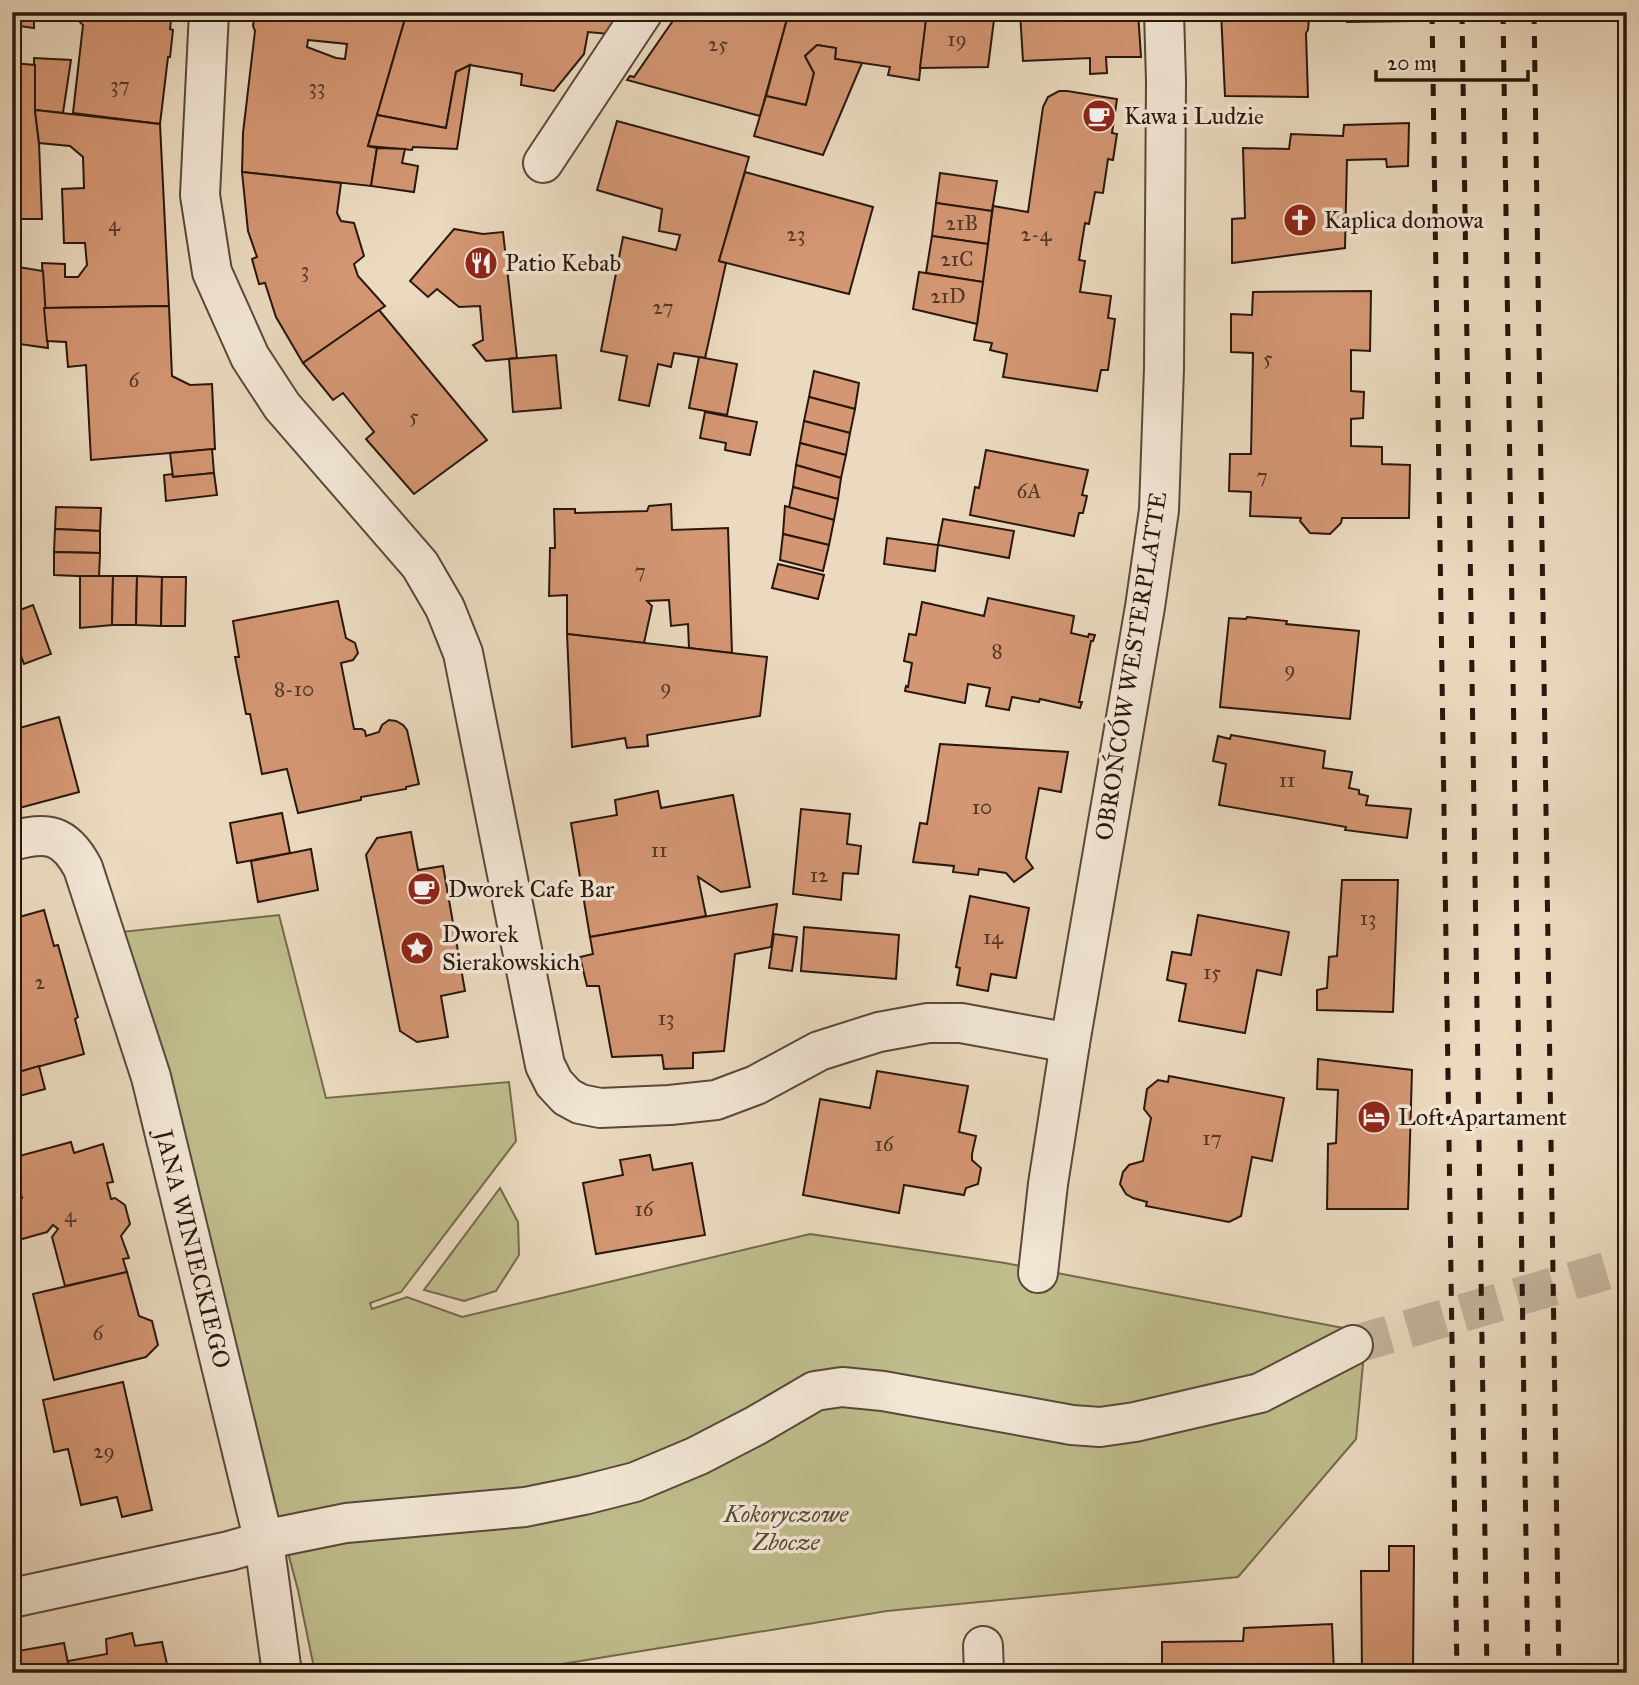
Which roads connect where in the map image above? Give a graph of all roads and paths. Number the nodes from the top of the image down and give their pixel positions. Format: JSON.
{"nodes":[{"id":1,"x":209,"y":12,"type":"edge"},
{"id":2,"x":643,"y":12,"type":"edge"},
{"id":3,"x":1164,"y":12,"type":"edge"},
{"id":4,"x":543,"y":163,"type":"dead end"},
{"id":5,"x":12,"y":841,"type":"edge"},
{"id":6,"x":1070,"y":1043,"type":"junction"},
{"id":7,"x":1038,"y":1273,"type":"dead end"},
{"id":8,"x":1353,"y":1345,"type":"tunnel mouth"},
{"id":9,"x":264,"y":1542,"type":"junction"},
{"id":10,"x":12,"y":1598,"type":"edge"},
{"id":11,"x":282,"y":1673,"type":"edge"}],
"edges":[{"from":1,"to":6,"type":"street"},
{"from":2,"to":4,"type":"street"},
{"from":3,"to":6,"type":"street","name":"OBROŃCÓW WESTERPLATTE"},
{"from":5,"to":9,"type":"street","name":"JANA WINIECKIEGO"},
{"from":6,"to":7,"type":"street","name":"OBROŃCÓW WESTERPLATTE"},
{"from":8,"to":9,"type":"street"},
{"from":9,"to":10,"type":"street"},
{"from":9,"to":11,"type":"street","name":"JANA WINIECKIEGO"}]}
